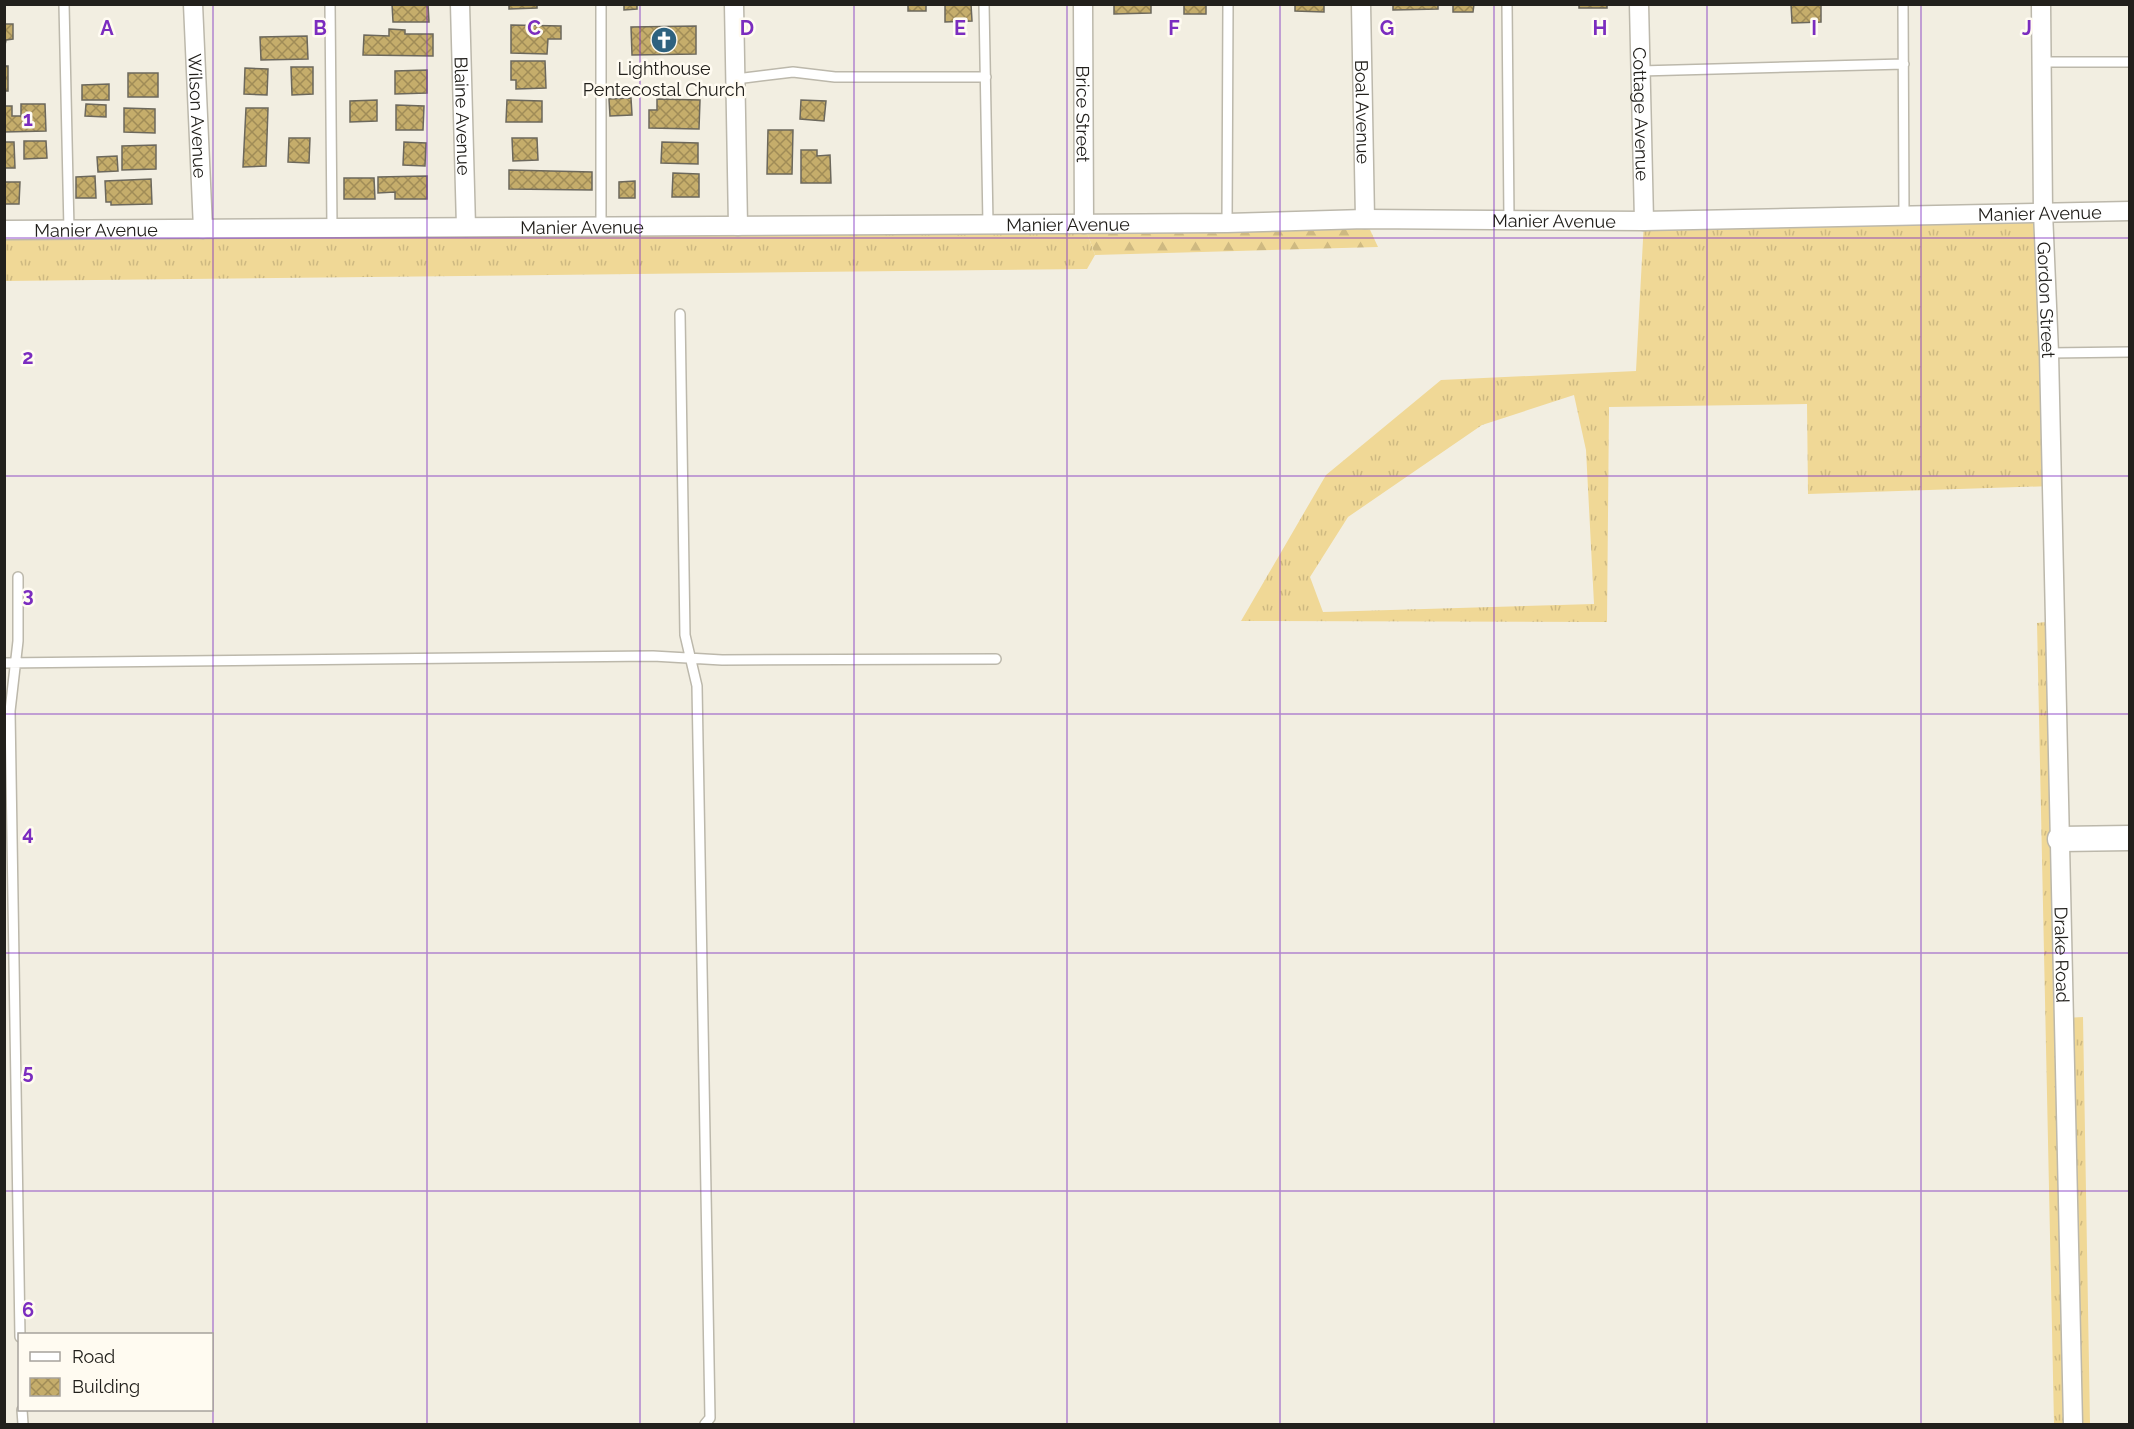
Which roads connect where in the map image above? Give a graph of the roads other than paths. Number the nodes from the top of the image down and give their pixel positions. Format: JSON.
{"nodes":[{"id":1,"x":64,"y":4,"type":"edge"},
{"id":2,"x":193,"y":4,"type":"edge"},
{"id":3,"x":330,"y":4,"type":"edge"},
{"id":4,"x":460,"y":4,"type":"edge"},
{"id":5,"x":601,"y":4,"type":"edge"},
{"id":6,"x":734,"y":4,"type":"edge"},
{"id":7,"x":984,"y":4,"type":"edge"},
{"id":8,"x":1083,"y":4,"type":"edge"},
{"id":9,"x":1228,"y":4,"type":"edge"},
{"id":10,"x":1361,"y":4,"type":"edge"},
{"id":11,"x":1507,"y":4,"type":"edge"},
{"id":12,"x":1639,"y":4,"type":"edge"},
{"id":13,"x":1903,"y":4,"type":"edge"},
{"id":14,"x":2041,"y":4,"type":"edge"},
{"id":15,"x":2042,"y":62,"type":"junction"},
{"id":16,"x":2130,"y":62,"type":"edge"},
{"id":17,"x":1904,"y":64,"type":"junction"},
{"id":18,"x":1640,"y":71,"type":"junction"},
{"id":19,"x":986,"y":77,"type":"junction"},
{"id":20,"x":735,"y":80,"type":"junction"},
{"id":21,"x":2130,"y":211,"type":"edge"},
{"id":22,"x":2043,"y":212,"type":"junction"},
{"id":23,"x":1904,"y":215,"type":"junction"},
{"id":24,"x":1365,"y":219,"type":"junction"},
{"id":25,"x":1509,"y":220,"type":"junction"},
{"id":26,"x":1644,"y":221,"type":"junction"},
{"id":27,"x":1227,"y":223,"type":"junction"},
{"id":28,"x":988,"y":224,"type":"junction"},
{"id":29,"x":1084,"y":224,"type":"junction"},
{"id":30,"x":602,"y":226,"type":"junction"},
{"id":31,"x":738,"y":226,"type":"junction"},
{"id":32,"x":466,"y":227,"type":"junction"},
{"id":33,"x":332,"y":228,"type":"junction"},
{"id":34,"x":203,"y":229,"type":"junction"},
{"id":35,"x":4,"y":230,"type":"edge"},
{"id":36,"x":69,"y":230,"type":"junction"},
{"id":37,"x":680,"y":314,"type":"dead end"},
{"id":38,"x":2130,"y":352,"type":"edge"},
{"id":39,"x":2049,"y":353,"type":"junction"},
{"id":40,"x":2051,"y":486,"type":"joint"},
{"id":41,"x":18,"y":577,"type":"dead end"},
{"id":42,"x":691,"y":658,"type":"junction"},
{"id":43,"x":996,"y":659,"type":"dead end"},
{"id":44,"x":4,"y":663,"type":"edge"},
{"id":45,"x":16,"y":663,"type":"junction"},
{"id":46,"x":2130,"y":838,"type":"edge"},
{"id":47,"x":2060,"y":839,"type":"junction"},
{"id":48,"x":20,"y":1333,"type":"edge"},
{"id":49,"x":705,"y":1425,"type":"edge"},
{"id":50,"x":2073,"y":1425,"type":"edge"}],
"edges":[{"from":1,"to":36,"type":"lane"},
{"from":2,"to":34,"type":"street","name":"Wilson Avenue"},
{"from":3,"to":33,"type":"lane"},
{"from":4,"to":32,"type":"street","name":"Blaine Avenue"},
{"from":5,"to":30,"type":"lane"},
{"from":6,"to":20,"type":"street"},
{"from":7,"to":19,"type":"lane"},
{"from":8,"to":29,"type":"street","name":"Brice Street"},
{"from":9,"to":27,"type":"lane"},
{"from":10,"to":24,"type":"street","name":"Boal Avenue"},
{"from":11,"to":25,"type":"lane"},
{"from":12,"to":18,"type":"street","name":"Cottage Avenue"},
{"from":13,"to":17,"type":"lane"},
{"from":14,"to":15,"type":"street","name":"Gordon Street"},
{"from":15,"to":16,"type":"lane"},
{"from":15,"to":22,"type":"street","name":"Gordon Street"},
{"from":17,"to":18,"type":"lane"},
{"from":17,"to":23,"type":"lane"},
{"from":18,"to":26,"type":"street","name":"Cottage Avenue"},
{"from":19,"to":20,"type":"lane"},
{"from":19,"to":28,"type":"lane"},
{"from":20,"to":31,"type":"street"},
{"from":21,"to":22,"type":"street","name":"Manier Avenue"},
{"from":22,"to":23,"type":"street","name":"Manier Avenue"},
{"from":22,"to":39,"type":"street","name":"Gordon Street"},
{"from":23,"to":26,"type":"street","name":"Manier Avenue"},
{"from":24,"to":25,"type":"street","name":"Manier Avenue"},
{"from":24,"to":27,"type":"street","name":"Manier Avenue"},
{"from":25,"to":26,"type":"street","name":"Manier Avenue"},
{"from":27,"to":29,"type":"street","name":"Manier Avenue"},
{"from":28,"to":29,"type":"street","name":"Manier Avenue"},
{"from":28,"to":31,"type":"street","name":"Manier Avenue"},
{"from":30,"to":31,"type":"street","name":"Manier Avenue"},
{"from":30,"to":32,"type":"street","name":"Manier Avenue"},
{"from":32,"to":33,"type":"street","name":"Manier Avenue"},
{"from":33,"to":34,"type":"street","name":"Manier Avenue"},
{"from":34,"to":36,"type":"street","name":"Manier Avenue"},
{"from":35,"to":36,"type":"street","name":"Manier Avenue"},
{"from":37,"to":42,"type":"lane"},
{"from":38,"to":39,"type":"lane"},
{"from":39,"to":40,"type":"street","name":"Gordon Street"},
{"from":40,"to":47,"type":"street","name":"Drake Road"},
{"from":41,"to":45,"type":"lane"},
{"from":42,"to":43,"type":"lane"},
{"from":42,"to":45,"type":"lane"},
{"from":42,"to":49,"type":"lane"},
{"from":44,"to":45,"type":"lane"},
{"from":45,"to":48,"type":"lane"},
{"from":46,"to":47,"type":"street"},
{"from":47,"to":50,"type":"street","name":"Drake Road"}]}
